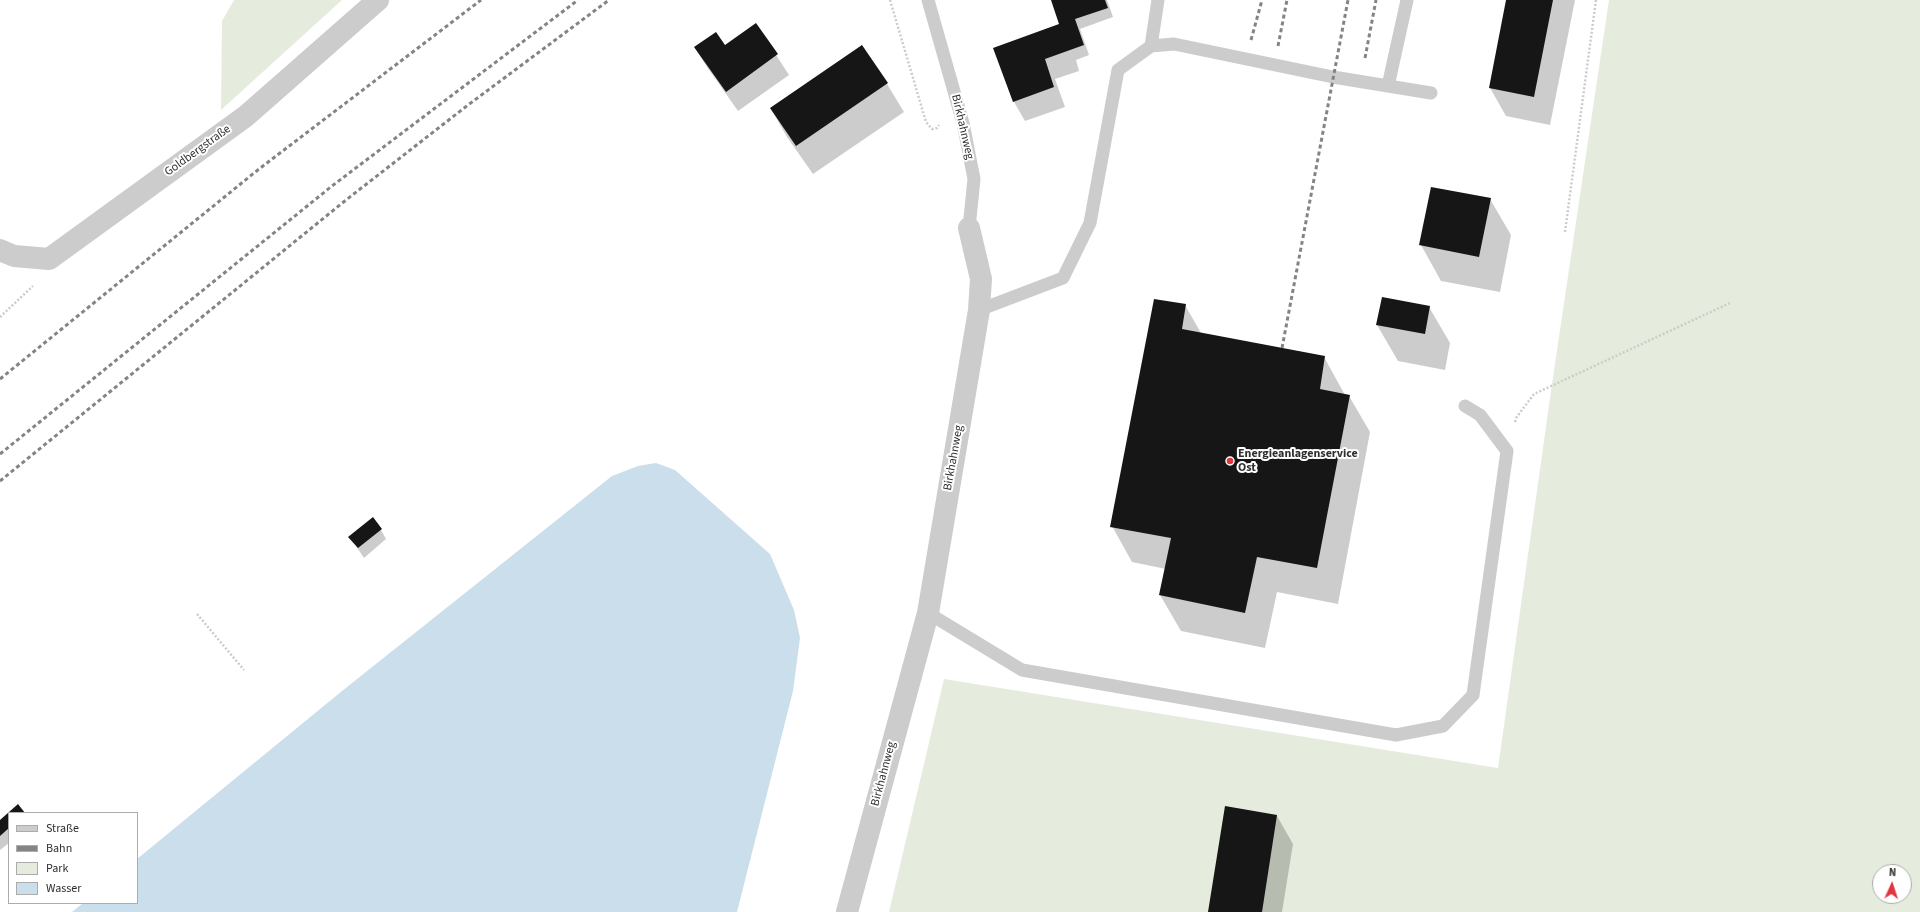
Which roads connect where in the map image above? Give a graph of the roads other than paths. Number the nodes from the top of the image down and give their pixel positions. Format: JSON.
{"nodes":[{"id":1,"x":378,"y":0,"type":"edge"},
{"id":2,"x":928,"y":0,"type":"edge"},
{"id":3,"x":1158,"y":0,"type":"edge"},
{"id":4,"x":1407,"y":0,"type":"edge"},
{"id":5,"x":1151,"y":46,"type":"junction"},
{"id":6,"x":1388,"y":86,"type":"junction"},
{"id":7,"x":1431,"y":93,"type":"dead end"},
{"id":8,"x":969,"y":228,"type":"joint"},
{"id":9,"x":0,"y":250,"type":"edge"},
{"id":10,"x":979,"y":310,"type":"junction"},
{"id":11,"x":1465,"y":406,"type":"dead end"},
{"id":12,"x":928,"y":613,"type":"junction"},
{"id":13,"x":847,"y":912,"type":"edge"}],
"edges":[{"from":1,"to":9,"type":"street","name":"Goldbergstraße"},
{"from":2,"to":8,"type":"lane","name":"Birkhahnweg"},
{"from":3,"to":5,"type":"lane"},
{"from":4,"to":6,"type":"lane"},
{"from":5,"to":6,"type":"lane"},
{"from":5,"to":10,"type":"lane"},
{"from":6,"to":7,"type":"lane"},
{"from":8,"to":10,"type":"street","name":"Birkhahnweg"},
{"from":10,"to":12,"type":"street","name":"Birkhahnweg"},
{"from":11,"to":12,"type":"lane"},
{"from":12,"to":13,"type":"street","name":"Birkhahnweg"}]}
